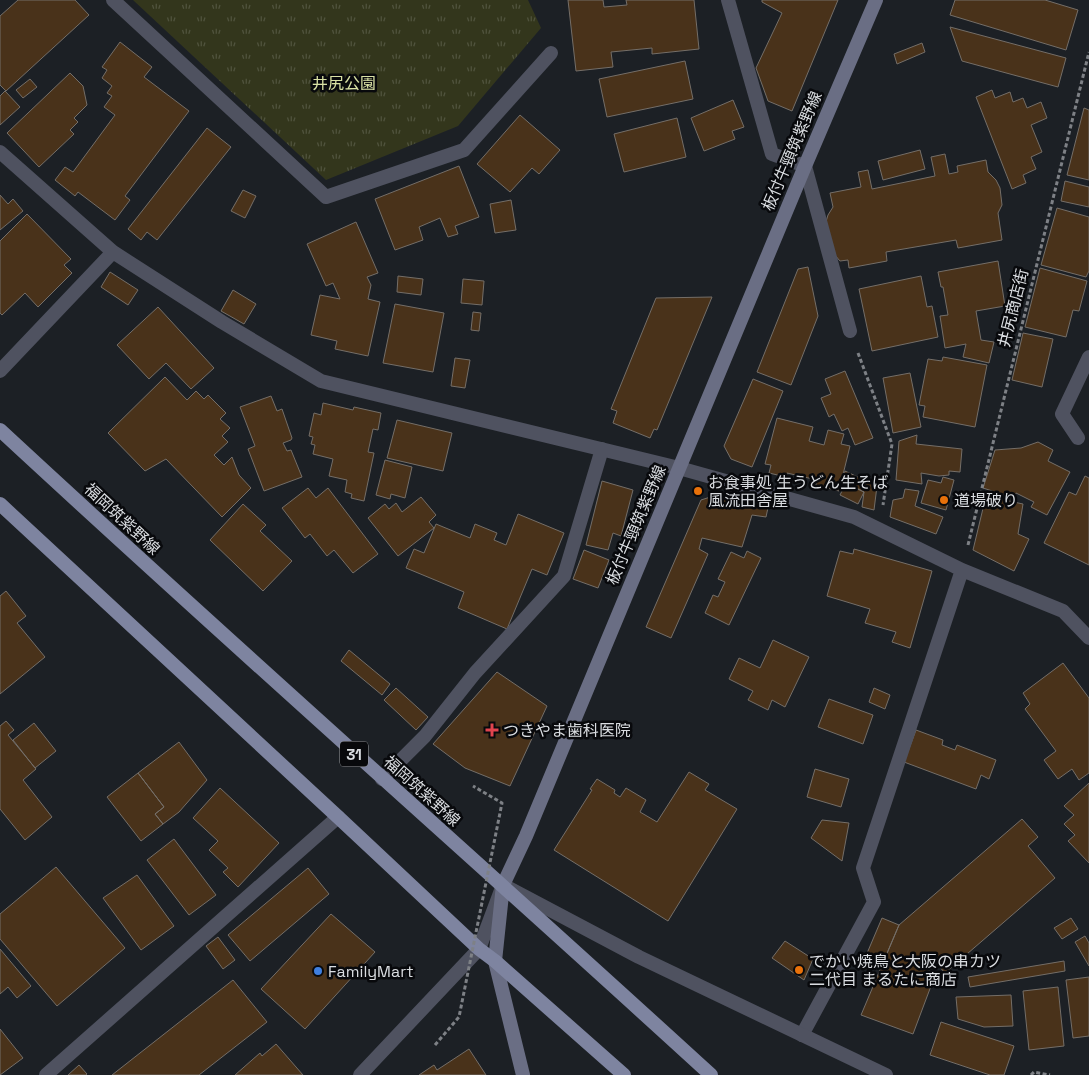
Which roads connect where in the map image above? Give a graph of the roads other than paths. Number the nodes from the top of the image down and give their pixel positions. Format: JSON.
{"nodes":[{"id":1,"x":113,"y":0,"type":"edge"},
{"id":2,"x":728,"y":0,"type":"edge"},
{"id":3,"x":876,"y":0,"type":"edge"},
{"id":4,"x":550,"y":53,"type":"dead end"},
{"id":5,"x":0,"y":152,"type":"edge"},
{"id":6,"x":805,"y":166,"type":"junction"},
{"id":7,"x":113,"y":252,"type":"junction"},
{"id":8,"x":850,"y":332,"type":"road end"},
{"id":9,"x":1089,"y":357,"type":"edge"},
{"id":10,"x":0,"y":371,"type":"edge"},
{"id":11,"x":0,"y":430,"type":"edge"},
{"id":12,"x":1078,"y":438,"type":"dead end"},
{"id":13,"x":602,"y":449,"type":"junction"},
{"id":14,"x":680,"y":468,"type":"junction"},
{"id":15,"x":0,"y":504,"type":"edge"},
{"id":16,"x":962,"y":570,"type":"junction"},
{"id":17,"x":1089,"y":638,"type":"edge"},
{"id":18,"x":382,"y":779,"type":"junction"},
{"id":19,"x":338,"y":817,"type":"junction"},
{"id":20,"x":503,"y":885,"type":"junction"},
{"id":21,"x":479,"y":949,"type":"junction"},
{"id":22,"x":495,"y":961,"type":"junction"},
{"id":23,"x":802,"y":1035,"type":"junction"},
{"id":24,"x":46,"y":1075,"type":"edge"},
{"id":25,"x":360,"y":1075,"type":"edge"},
{"id":26,"x":523,"y":1075,"type":"edge"},
{"id":27,"x":624,"y":1075,"type":"edge"},
{"id":28,"x":711,"y":1075,"type":"edge"},
{"id":29,"x":886,"y":1075,"type":"edge"}],
"edges":[{"from":1,"to":4,"type":"street"},
{"from":2,"to":6,"type":"street"},
{"from":3,"to":6,"type":"main road","name":"板付牛頸筑紫野線"},
{"from":5,"to":7,"type":"street"},
{"from":6,"to":8,"type":"street"},
{"from":6,"to":14,"type":"main road","name":"板付牛頸筑紫野線"},
{"from":7,"to":10,"type":"street"},
{"from":7,"to":13,"type":"street"},
{"from":9,"to":12,"type":"street"},
{"from":11,"to":18,"type":"main road","name":"福岡筑紫野線","number":"31"},
{"from":13,"to":14,"type":"street"},
{"from":13,"to":18,"type":"street"},
{"from":14,"to":16,"type":"street"},
{"from":14,"to":20,"type":"main road","name":"板付牛頸筑紫野線"},
{"from":15,"to":19,"type":"main road"},
{"from":16,"to":17,"type":"street"},
{"from":16,"to":23,"type":"street"},
{"from":18,"to":20,"type":"main road","name":"福岡筑紫野線","number":"31"},
{"from":19,"to":21,"type":"main road"},
{"from":19,"to":24,"type":"street"},
{"from":20,"to":21,"type":"street"},
{"from":20,"to":22,"type":"main road","name":"板付牛頸筑紫野線"},
{"from":20,"to":23,"type":"street"},
{"from":20,"to":28,"type":"main road","name":"福岡筑紫野線","number":"31"},
{"from":21,"to":22,"type":"main road"},
{"from":21,"to":25,"type":"street"},
{"from":22,"to":26,"type":"main road","name":"板付牛頸筑紫野線"},
{"from":22,"to":27,"type":"main road"},
{"from":23,"to":29,"type":"street"}]}
